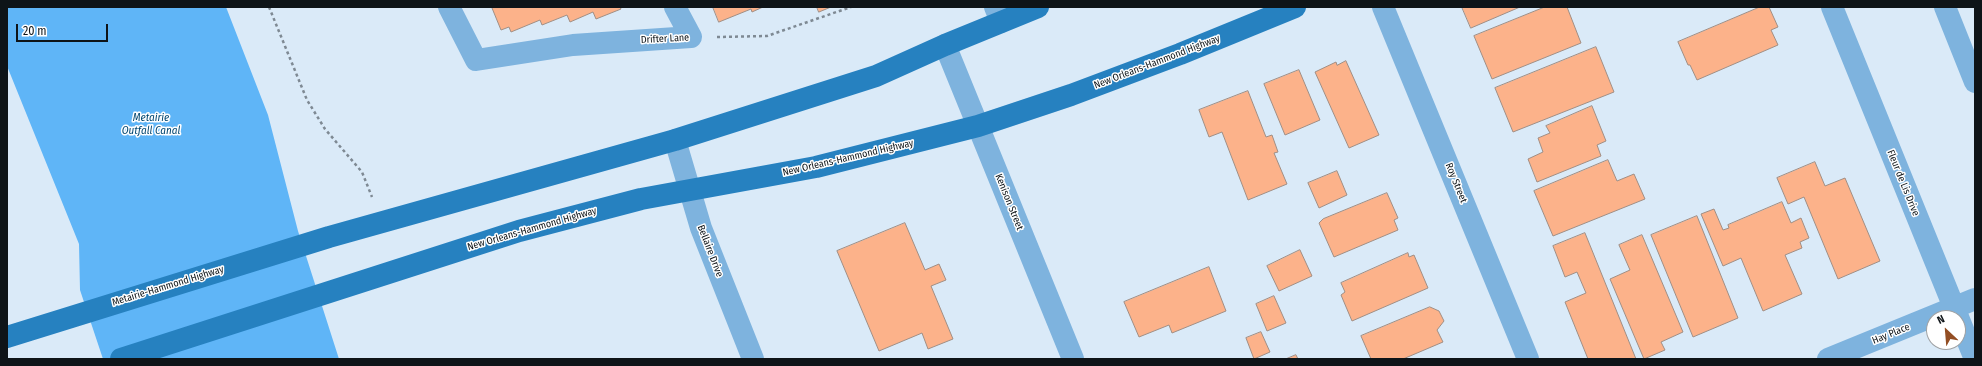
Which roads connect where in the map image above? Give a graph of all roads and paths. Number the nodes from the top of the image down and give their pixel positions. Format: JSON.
{"nodes":[{"id":1,"x":269,"y":7,"type":"edge"},
{"id":2,"x":449,"y":7,"type":"edge"},
{"id":3,"x":675,"y":7,"type":"edge"},
{"id":4,"x":851,"y":7,"type":"edge"},
{"id":5,"x":1038,"y":7,"type":"edge"},
{"id":6,"x":1295,"y":7,"type":"edge"},
{"id":7,"x":1383,"y":7,"type":"edge"},
{"id":8,"x":1832,"y":7,"type":"edge"},
{"id":9,"x":1944,"y":7,"type":"edge"},
{"id":10,"x":998,"y":15,"type":"edge"},
{"id":11,"x":691,"y":37,"type":"junction"},
{"id":12,"x":946,"y":45,"type":"junction"},
{"id":13,"x":1975,"y":82,"type":"edge"},
{"id":14,"x":978,"y":126,"type":"junction"},
{"id":15,"x":675,"y":140,"type":"junction"},
{"id":16,"x":690,"y":190,"type":"junction"},
{"id":17,"x":381,"y":222,"type":"junction"},
{"id":18,"x":1975,"y":299,"type":"edge"},
{"id":19,"x":1954,"y":308,"type":"junction"},
{"id":20,"x":7,"y":337,"type":"edge"},
{"id":21,"x":121,"y":359,"type":"edge"},
{"id":22,"x":753,"y":359,"type":"edge"},
{"id":23,"x":1073,"y":359,"type":"edge"},
{"id":24,"x":1528,"y":359,"type":"edge"},
{"id":25,"x":1828,"y":359,"type":"edge"},
{"id":26,"x":1975,"y":359,"type":"edge"}],
"edges":[{"from":1,"to":17,"type":"path"},
{"from":2,"to":11,"type":"street","name":"Drifter Lane"},
{"from":3,"to":11,"type":"street"},
{"from":4,"to":11,"type":"path","name":"Drifter Lane"},
{"from":5,"to":10,"type":"main road"},
{"from":6,"to":14,"type":"main road","name":"New Orleans-Hammond Highway"},
{"from":7,"to":24,"type":"street","name":"Roy Street"},
{"from":8,"to":19,"type":"street","name":"Fleur de Lis Drive"},
{"from":9,"to":13,"type":"street"},
{"from":10,"to":12,"type":"main road"},
{"from":12,"to":14,"type":"street","name":"Kenison Street"},
{"from":12,"to":15,"type":"main road"},
{"from":14,"to":16,"type":"main road","name":"New Orleans-Hammond Highway"},
{"from":14,"to":23,"type":"street","name":"Kenison Street"},
{"from":15,"to":16,"type":"street","name":"Bellaire Drive"},
{"from":15,"to":17,"type":"main road"},
{"from":16,"to":21,"type":"main road","name":"New Orleans-Hammond Highway"},
{"from":16,"to":22,"type":"street","name":"Bellaire Drive"},
{"from":17,"to":20,"type":"main road","name":"Metairie-Hammond Highway"},
{"from":18,"to":19,"type":"street","name":"Hay Place"},
{"from":19,"to":25,"type":"street","name":"Hay Place"},
{"from":19,"to":26,"type":"street","name":"Fleur de Lis Drive"}]}
